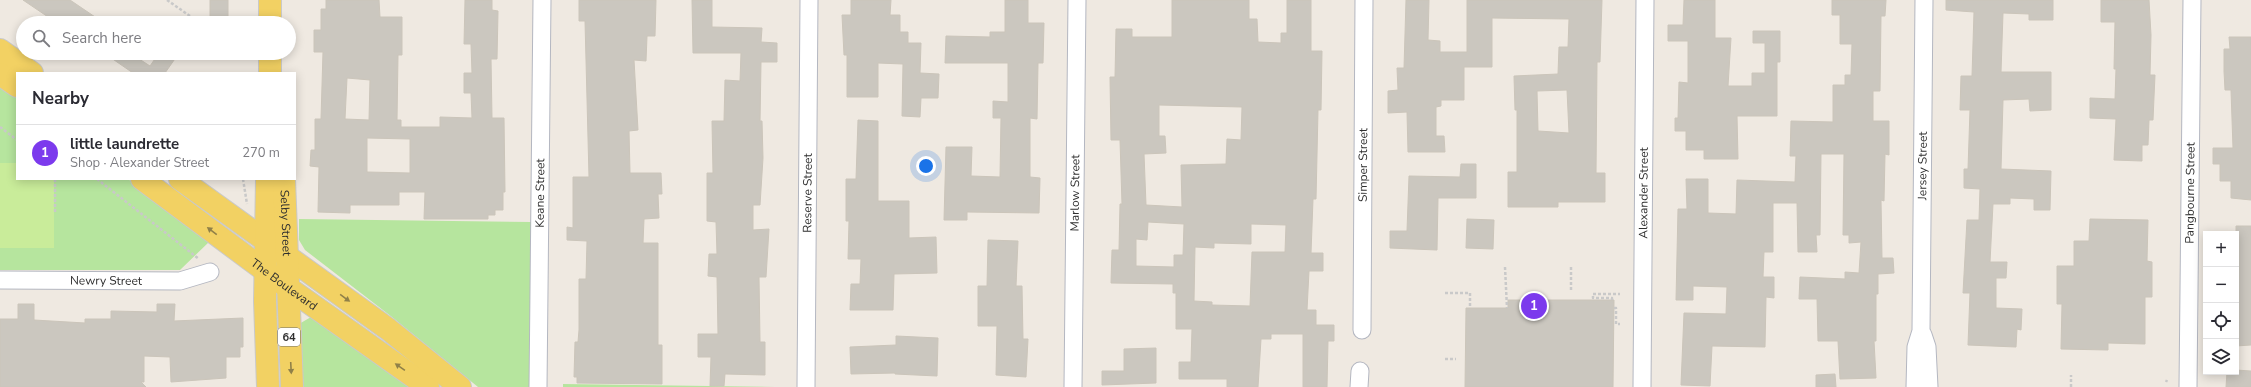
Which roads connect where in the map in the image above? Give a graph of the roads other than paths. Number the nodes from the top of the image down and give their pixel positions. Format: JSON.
{"nodes":[{"id":1,"x":270,"y":0,"type":"edge"},
{"id":2,"x":283,"y":0,"type":"edge"},
{"id":3,"x":542,"y":0,"type":"edge"},
{"id":4,"x":809,"y":0,"type":"edge"},
{"id":5,"x":1077,"y":0,"type":"edge"},
{"id":6,"x":1364,"y":0,"type":"edge"},
{"id":7,"x":1645,"y":0,"type":"edge"},
{"id":8,"x":1924,"y":0,"type":"edge"},
{"id":9,"x":2192,"y":0,"type":"edge"},
{"id":10,"x":270,"y":16,"type":"edge"},
{"id":11,"x":283,"y":16,"type":"edge"},
{"id":12,"x":0,"y":50,"type":"edge"},
{"id":13,"x":270,"y":60,"type":"edge"},
{"id":14,"x":283,"y":60,"type":"edge"},
{"id":15,"x":31,"y":72,"type":"edge"},
{"id":16,"x":270,"y":72,"type":"edge"},
{"id":17,"x":283,"y":72,"type":"edge"},
{"id":18,"x":0,"y":74,"type":"edge"},
{"id":19,"x":16,"y":85,"type":"edge"},
{"id":20,"x":143,"y":180,"type":"edge"},
{"id":21,"x":181,"y":180,"type":"edge"},
{"id":22,"x":267,"y":180,"type":"edge"},
{"id":23,"x":284,"y":180,"type":"edge"},
{"id":24,"x":266,"y":242,"type":"junction"},
{"id":25,"x":286,"y":256,"type":"junction"},
{"id":26,"x":266,"y":271,"type":"junction"},
{"id":27,"x":210,"y":272,"type":"dead end"},
{"id":28,"x":0,"y":280,"type":"edge"},
{"id":29,"x":287,"y":287,"type":"junction"},
{"id":30,"x":1362,"y":330,"type":"dead end"},
{"id":31,"x":1921,"y":331,"type":"junction"},
{"id":32,"x":268,"y":387,"type":"edge"},
{"id":33,"x":292,"y":387,"type":"edge"},
{"id":34,"x":428,"y":387,"type":"edge"},
{"id":35,"x":460,"y":387,"type":"edge"},
{"id":36,"x":538,"y":387,"type":"edge"},
{"id":37,"x":806,"y":387,"type":"edge"},
{"id":38,"x":1073,"y":387,"type":"edge"},
{"id":39,"x":1642,"y":387,"type":"edge"},
{"id":40,"x":1915,"y":387,"type":"edge"},
{"id":41,"x":1929,"y":387,"type":"edge"},
{"id":42,"x":2188,"y":387,"type":"edge"}],
"edges":[{"from":1,"to":10,"type":"main road"},
{"from":2,"to":11,"type":"main road"},
{"from":3,"to":36,"type":"street","name":"Keane Street"},
{"from":4,"to":37,"type":"street","name":"Reserve Street"},
{"from":5,"to":38,"type":"street","name":"Marlow Street"},
{"from":6,"to":30,"type":"street","name":"Simper Street"},
{"from":7,"to":39,"type":"street","name":"Alexander Street"},
{"from":8,"to":31,"type":"street","name":"Jersey Street"},
{"from":9,"to":42,"type":"street","name":"Pangbourne Street"},
{"from":12,"to":15,"type":"main road"},
{"from":13,"to":16,"type":"main road"},
{"from":14,"to":17,"type":"main road"},
{"from":18,"to":19,"type":"main road"},
{"from":26,"to":20,"type":"main road","name":"The Boulevard","one_way":true},
{"from":21,"to":24,"type":"main road","name":"The Boulevard"},
{"from":22,"to":24,"type":"main road","name":"Selby Street","number":"64"},
{"from":23,"to":25,"type":"main road","name":"Selby Street","number":"64"},
{"from":24,"to":25,"type":"main road","name":"The Boulevard"},
{"from":24,"to":26,"type":"main road","name":"Selby Street","number":"64"},
{"from":25,"to":29,"type":"main road","name":"Selby Street","number":"64"},
{"from":25,"to":35,"type":"main road","name":"The Boulevard","one_way":true},
{"from":26,"to":29,"type":"main road","name":"The Boulevard"},
{"from":26,"to":32,"type":"main road","name":"Selby Street","number":"64"},
{"from":27,"to":28,"type":"street","name":"Newry Street"},
{"from":29,"to":33,"type":"main road","name":"Selby Street","number":"64","one_way":true},
{"from":34,"to":29,"type":"main road","name":"The Boulevard","one_way":true},
{"from":31,"to":40,"type":"street","name":"Jersey Street"},
{"from":31,"to":41,"type":"street","name":"Jersey Street"}]}
